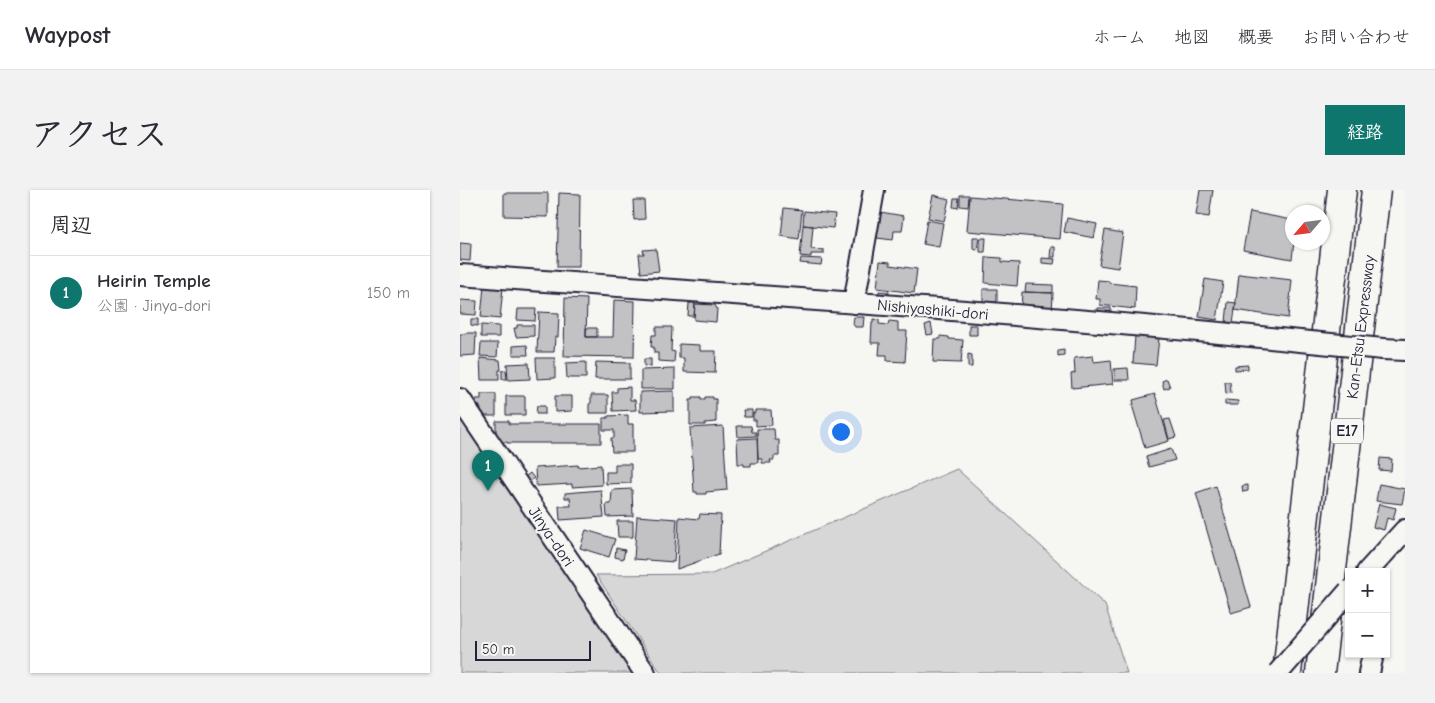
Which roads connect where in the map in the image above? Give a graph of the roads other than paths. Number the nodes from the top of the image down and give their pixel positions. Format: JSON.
{"nodes":[{"id":1,"x":874,"y":190,"type":"edge"},
{"id":2,"x":1342,"y":190,"type":"edge"},
{"id":3,"x":1376,"y":190,"type":"edge"},
{"id":4,"x":460,"y":275,"type":"edge"},
{"id":5,"x":854,"y":303,"type":"junction"},
{"id":6,"x":1405,"y":350,"type":"edge"},
{"id":7,"x":460,"y":399,"type":"edge"},
{"id":8,"x":1405,"y":530,"type":"edge"},
{"id":9,"x":1373,"y":568,"type":"edge"},
{"id":10,"x":1345,"y":597,"type":"edge"},
{"id":11,"x":1372,"y":658,"type":"edge"},
{"id":12,"x":646,"y":673,"type":"edge"},
{"id":13,"x":1278,"y":673,"type":"edge"},
{"id":14,"x":1287,"y":673,"type":"edge"},
{"id":15,"x":1320,"y":673,"type":"edge"},
{"id":16,"x":1369,"y":673,"type":"edge"}],
"edges":[{"from":1,"to":5,"type":"street"},
{"from":2,"to":14,"type":"highway","name":"Kan-Etsu Expressway","number":"E17"},
{"from":3,"to":15,"type":"highway","name":"Kan-Etsu Expressway","number":"E17"},
{"from":4,"to":5,"type":"street","name":"Nishiyashiki-dori"},
{"from":5,"to":6,"type":"street","name":"Nishiyashiki-dori","bridge":true},
{"from":7,"to":12,"type":"street","name":"Jinya-dori"},
{"from":8,"to":9,"type":"street"},
{"from":10,"to":13,"type":"street","bridge":true},
{"from":11,"to":16,"type":"street"}]}
